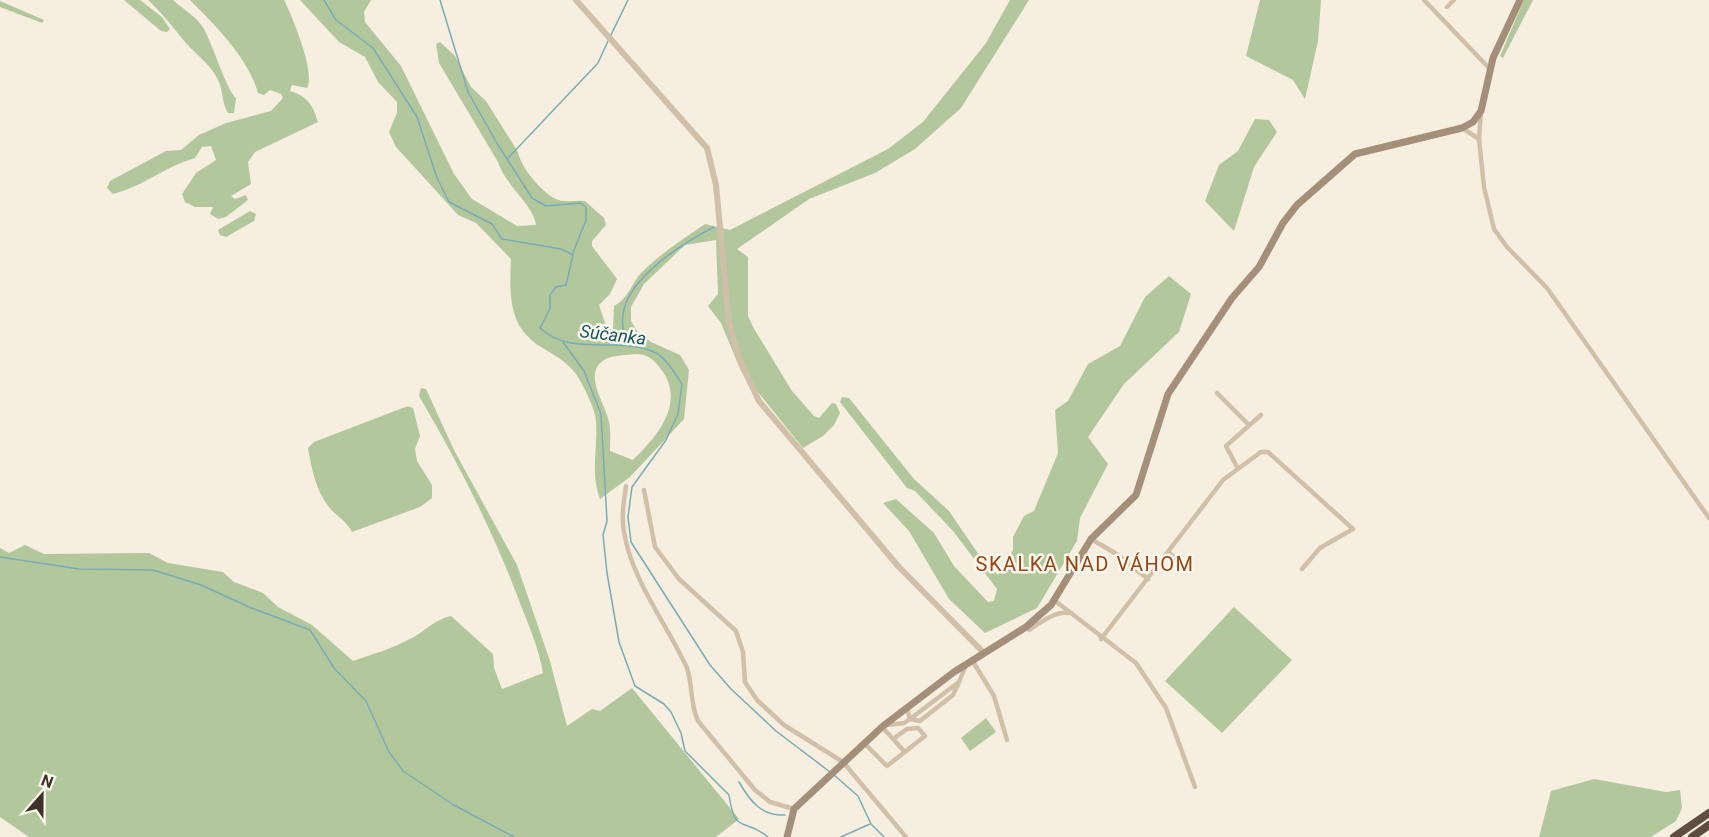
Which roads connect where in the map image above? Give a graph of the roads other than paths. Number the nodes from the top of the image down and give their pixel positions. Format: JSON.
{"nodes":[{"id":1,"x":576,"y":0,"type":"edge"},
{"id":2,"x":1424,"y":0,"type":"edge"},
{"id":3,"x":1454,"y":0,"type":"edge"},
{"id":4,"x":1520,"y":0,"type":"edge"},
{"id":5,"x":1447,"y":7,"type":"dead end"},
{"id":6,"x":1490,"y":69,"type":"junction"},
{"id":7,"x":1481,"y":111,"type":"junction"},
{"id":8,"x":1462,"y":128,"type":"junction"},
{"id":9,"x":1479,"y":139,"type":"junction"},
{"id":10,"x":1217,"y":393,"type":"dead end"},
{"id":11,"x":1261,"y":415,"type":"dead end"},
{"id":12,"x":1249,"y":425,"type":"junction"},
{"id":13,"x":1237,"y":467,"type":"junction"},
{"id":14,"x":626,"y":486,"type":"dead end"},
{"id":15,"x":644,"y":490,"type":"dead end"},
{"id":16,"x":1709,"y":518,"type":"edge"},
{"id":17,"x":1091,"y":539,"type":"junction"},
{"id":18,"x":1168,"y":552,"type":"junction"},
{"id":19,"x":1302,"y":569,"type":"dead end"},
{"id":20,"x":1190,"y":570,"type":"dead end"},
{"id":21,"x":1148,"y":579,"type":"junction"},
{"id":22,"x":1054,"y":600,"type":"junction"},
{"id":23,"x":1071,"y":614,"type":"junction"},
{"id":24,"x":1026,"y":627,"type":"junction"},
{"id":25,"x":1101,"y":639,"type":"junction"},
{"id":26,"x":984,"y":653,"type":"junction"},
{"id":27,"x":969,"y":662,"type":"junction"},
{"id":28,"x":907,"y":706,"type":"junction"},
{"id":29,"x":910,"y":719,"type":"junction"},
{"id":30,"x":883,"y":726,"type":"junction"},
{"id":31,"x":893,"y":739,"type":"junction"},
{"id":32,"x":1007,"y":740,"type":"dead end"},
{"id":33,"x":864,"y":743,"type":"junction"},
{"id":34,"x":904,"y":751,"type":"junction"},
{"id":35,"x":843,"y":762,"type":"junction"},
{"id":36,"x":1195,"y":788,"type":"dead end"},
{"id":37,"x":794,"y":809,"type":"junction"},
{"id":38,"x":1709,"y":813,"type":"edge"},
{"id":39,"x":1709,"y":825,"type":"edge"},
{"id":40,"x":788,"y":837,"type":"edge"},
{"id":41,"x":906,"y":837,"type":"edge"},
{"id":42,"x":1674,"y":837,"type":"edge"},
{"id":43,"x":1692,"y":837,"type":"edge"}],
"edges":[{"from":1,"to":26,"type":"street"},
{"from":2,"to":6,"type":"street"},
{"from":3,"to":5,"type":"street"},
{"from":4,"to":6,"type":"main road"},
{"from":6,"to":7,"type":"main road"},
{"from":7,"to":8,"type":"main road"},
{"from":7,"to":9,"type":"street"},
{"from":8,"to":9,"type":"street"},
{"from":8,"to":17,"type":"main road"},
{"from":9,"to":16,"type":"street"},
{"from":10,"to":12,"type":"street"},
{"from":11,"to":12,"type":"street"},
{"from":12,"to":13,"type":"street"},
{"from":13,"to":18,"type":"street"},
{"from":13,"to":19,"type":"street"},
{"from":14,"to":37,"type":"street"},
{"from":15,"to":35,"type":"street"},
{"from":17,"to":21,"type":"street"},
{"from":17,"to":22,"type":"main road"},
{"from":18,"to":20,"type":"street"},
{"from":18,"to":21,"type":"street"},
{"from":21,"to":25,"type":"street"},
{"from":22,"to":23,"type":"street"},
{"from":22,"to":24,"type":"main road"},
{"from":23,"to":24,"type":"street"},
{"from":23,"to":25,"type":"street"},
{"from":24,"to":26,"type":"main road"},
{"from":25,"to":36,"type":"street"},
{"from":26,"to":27,"type":"main road"},
{"from":27,"to":28,"type":"main road"},
{"from":27,"to":29,"type":"street"},
{"from":27,"to":32,"type":"street"},
{"from":28,"to":29,"type":"street"},
{"from":28,"to":30,"type":"main road"},
{"from":29,"to":30,"type":"street"},
{"from":30,"to":31,"type":"street"},
{"from":30,"to":33,"type":"main road"},
{"from":31,"to":34,"type":"street"},
{"from":31,"to":34,"type":"street"},
{"from":33,"to":34,"type":"street"},
{"from":33,"to":35,"type":"main road"},
{"from":35,"to":37,"type":"main road"},
{"from":35,"to":41,"type":"street"},
{"from":37,"to":40,"type":"main road"},
{"from":38,"to":42,"type":"highway"},
{"from":39,"to":43,"type":"highway"}]}
